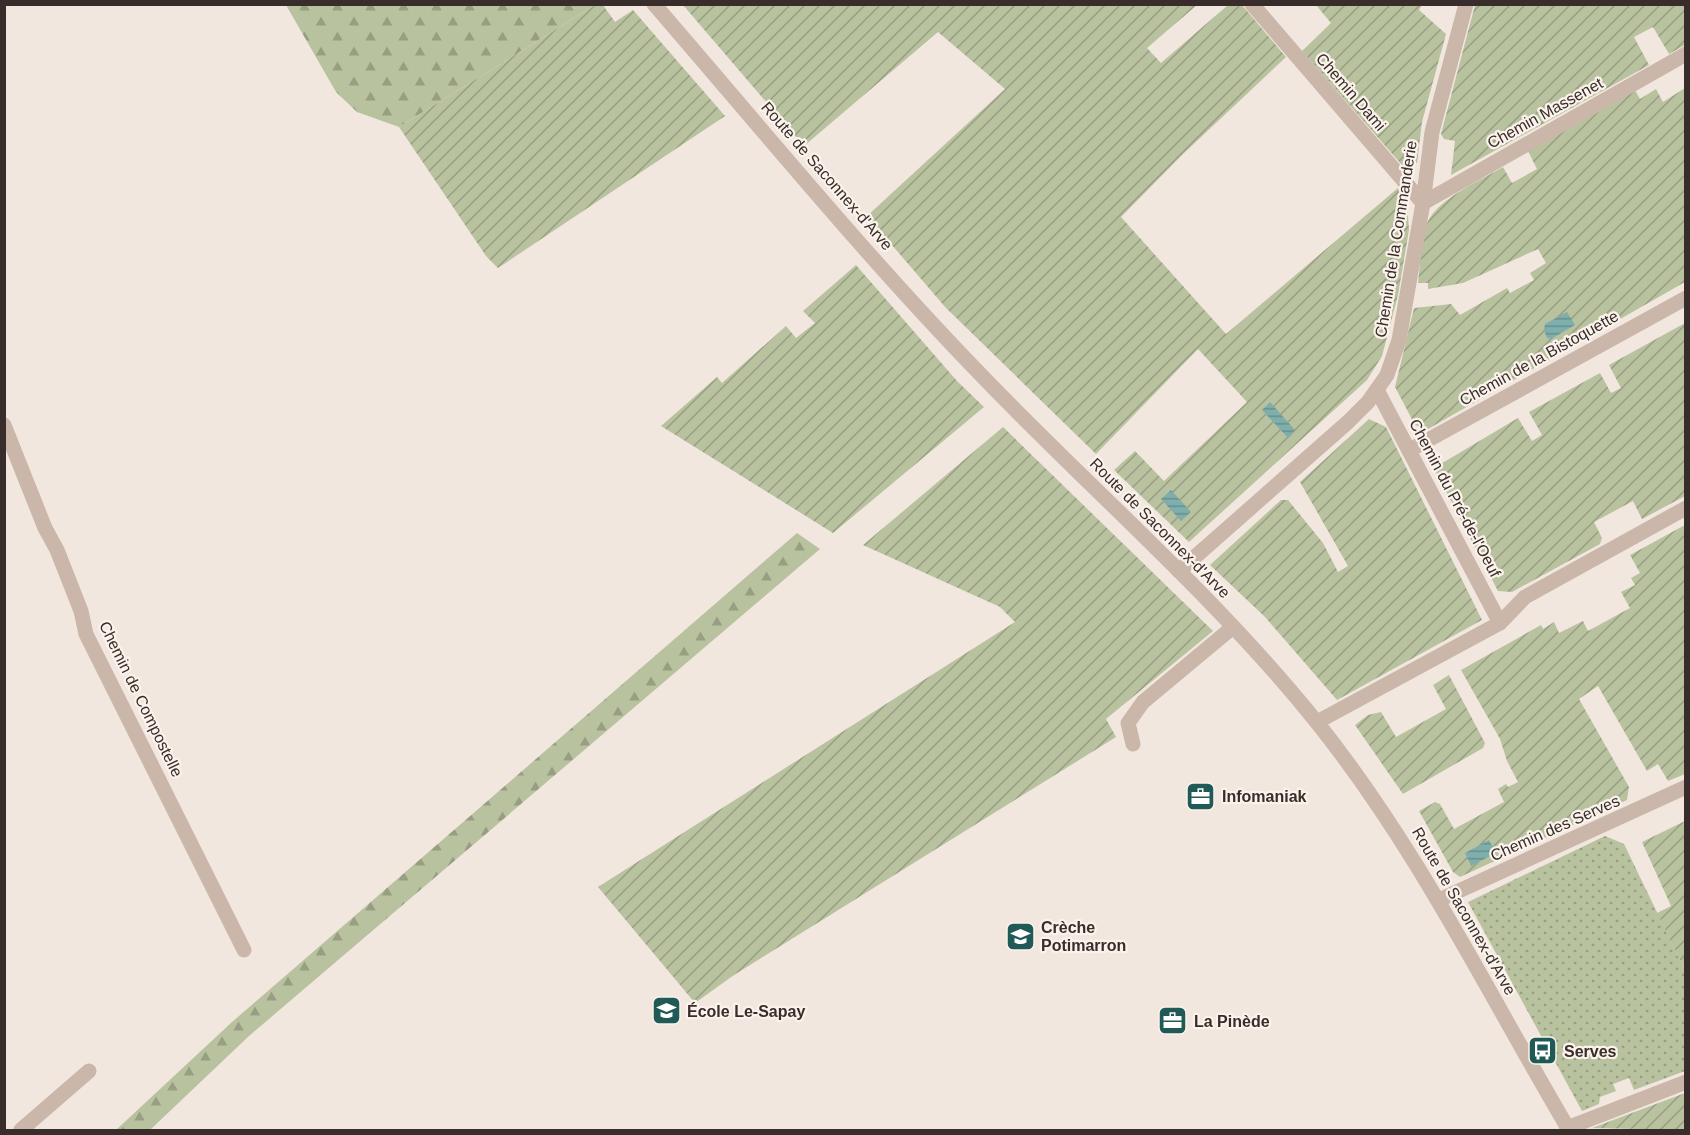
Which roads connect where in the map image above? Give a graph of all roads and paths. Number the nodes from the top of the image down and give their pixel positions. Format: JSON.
{"nodes":[{"id":1,"x":654,"y":4,"type":"edge"},
{"id":2,"x":1252,"y":4,"type":"edge"},
{"id":3,"x":1466,"y":4,"type":"edge"},
{"id":4,"x":1686,"y":54,"type":"edge"},
{"id":5,"x":1423,"y":203,"type":"junction"},
{"id":6,"x":1686,"y":298,"type":"edge"},
{"id":7,"x":1377,"y":390,"type":"junction"},
{"id":8,"x":4,"y":426,"type":"edge"},
{"id":9,"x":1410,"y":450,"type":"junction"},
{"id":10,"x":1686,"y":508,"type":"edge"},
{"id":11,"x":1179,"y":571,"type":"junction"},
{"id":12,"x":1500,"y":623,"type":"junction"},
{"id":13,"x":1233,"y":627,"type":"junction"},
{"id":14,"x":1317,"y":722,"type":"junction"},
{"id":15,"x":1133,"y":744,"type":"dead end"},
{"id":16,"x":1686,"y":787,"type":"edge"},
{"id":17,"x":1439,"y":900,"type":"junction"},
{"id":18,"x":244,"y":950,"type":"dead end"},
{"id":19,"x":90,"y":1071,"type":"dead end"},
{"id":20,"x":1686,"y":1082,"type":"edge"},
{"id":21,"x":1568,"y":1130,"type":"edge"},
{"id":22,"x":21,"y":1131,"type":"edge"}],
"edges":[{"from":1,"to":11,"type":"street","name":"Route de Saconnex-d'Arve"},
{"from":2,"to":5,"type":"street","name":"Chemin Dami"},
{"from":3,"to":5,"type":"street","name":"Chemin de la Commanderie"},
{"from":4,"to":5,"type":"street","name":"Chemin Massenet"},
{"from":5,"to":7,"type":"street","name":"Chemin de la Commanderie"},
{"from":6,"to":9,"type":"street","name":"Chemin de la Bistoquette"},
{"from":7,"to":9,"type":"street","name":"Chemin du Pré-de-l'Oeuf"},
{"from":7,"to":11,"type":"street","name":"Chemin de la Commanderie"},
{"from":8,"to":18,"type":"street","name":"Chemin de Compostelle"},
{"from":9,"to":12,"type":"street","name":"Chemin du Pré-de-l'Oeuf"},
{"from":10,"to":12,"type":"street"},
{"from":11,"to":13,"type":"street","name":"Route de Saconnex-d'Arve"},
{"from":12,"to":14,"type":"street"},
{"from":13,"to":14,"type":"street","name":"Route de Saconnex-d'Arve"},
{"from":13,"to":15,"type":"street"},
{"from":14,"to":17,"type":"street","name":"Route de Saconnex-d'Arve"},
{"from":16,"to":17,"type":"street","name":"Chemin des Serves"},
{"from":17,"to":21,"type":"street","name":"Route de Saconnex-d'Arve"},
{"from":19,"to":22,"type":"street"},
{"from":20,"to":21,"type":"street"}]}
